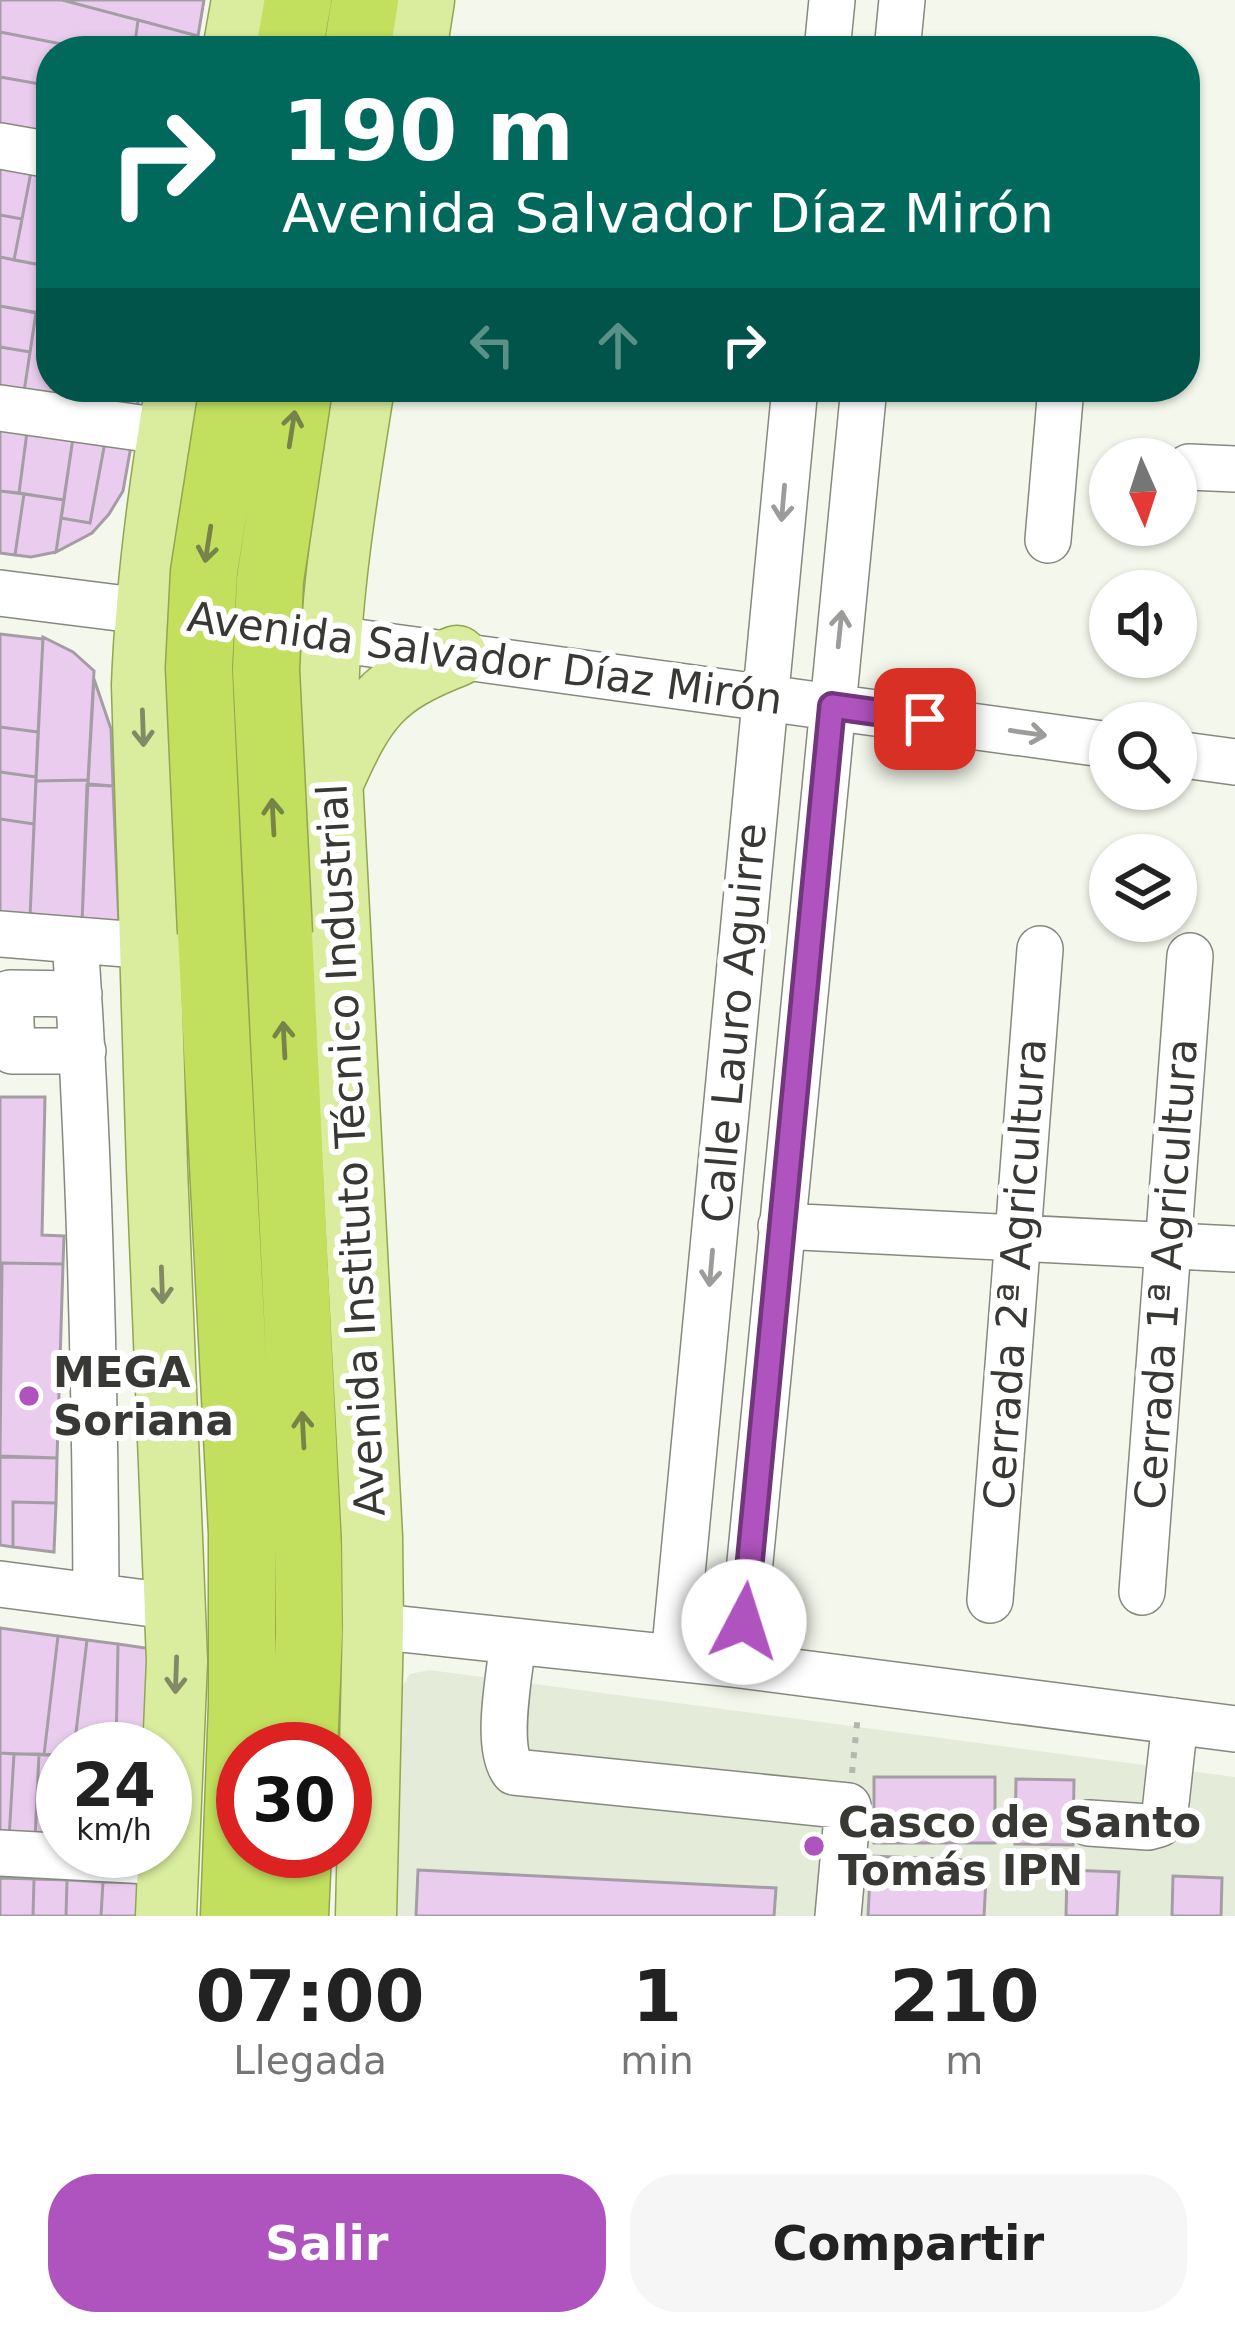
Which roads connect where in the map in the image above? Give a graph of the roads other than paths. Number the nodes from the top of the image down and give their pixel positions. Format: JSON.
{"nodes":[{"id":1,"x":242,"y":0,"type":"edge"},
{"id":2,"x":298,"y":0,"type":"edge"},
{"id":3,"x":365,"y":0,"type":"edge"},
{"id":4,"x":424,"y":0,"type":"edge"},
{"id":5,"x":832,"y":0,"type":"edge"},
{"id":6,"x":902,"y":0,"type":"edge"},
{"id":7,"x":236,"y":36,"type":"edge"},
{"id":8,"x":292,"y":36,"type":"edge"},
{"id":9,"x":359,"y":36,"type":"edge"},
{"id":10,"x":418,"y":36,"type":"edge"},
{"id":11,"x":828,"y":36,"type":"edge"},
{"id":12,"x":898,"y":36,"type":"edge"},
{"id":13,"x":0,"y":146,"type":"edge"},
{"id":14,"x":36,"y":152,"type":"edge"},
{"id":15,"x":231,"y":402,"type":"edge"},
{"id":16,"x":297,"y":402,"type":"edge"},
{"id":17,"x":362,"y":402,"type":"edge"},
{"id":18,"x":794,"y":402,"type":"edge"},
{"id":19,"x":862,"y":402,"type":"edge"},
{"id":20,"x":1060,"y":402,"type":"edge"},
{"id":21,"x":0,"y":408,"type":"edge"},
{"id":22,"x":172,"y":409,"type":"edge"},
{"id":23,"x":1197,"y":467,"type":"edge"},
{"id":24,"x":1235,"y":469,"type":"edge"},
{"id":25,"x":1048,"y":540,"type":"dead end"},
{"id":26,"x":0,"y":592,"type":"edge"},
{"id":27,"x":145,"y":611,"type":"junction"},
{"id":28,"x":330,"y":639,"type":"junction"},
{"id":29,"x":458,"y":656,"type":"junction"},
{"id":30,"x":765,"y":697,"type":"junction"},
{"id":31,"x":832,"y":706,"type":"junction"},
{"id":32,"x":1089,"y":742,"type":"edge"},
{"id":33,"x":1197,"y":757,"type":"edge"},
{"id":34,"x":1235,"y":762,"type":"edge"},
{"id":35,"x":332,"y":786,"type":"junction"},
{"id":36,"x":0,"y":934,"type":"edge"},
{"id":37,"x":181,"y":939,"type":"junction"},
{"id":38,"x":75,"y":940,"type":"junction"},
{"id":39,"x":1040,"y":949,"type":"dead end"},
{"id":40,"x":1190,"y":956,"type":"dead end"},
{"id":41,"x":79,"y":994,"type":"junction"},
{"id":42,"x":83,"y":1051,"type":"junction"},
{"id":43,"x":781,"y":1226,"type":"junction"},
{"id":44,"x":1019,"y":1239,"type":"junction"},
{"id":45,"x":1169,"y":1247,"type":"junction"},
{"id":46,"x":1235,"y":1249,"type":"edge"},
{"id":47,"x":0,"y":1584,"type":"edge"},
{"id":48,"x":1142,"y":1592,"type":"dead end"},
{"id":49,"x":96,"y":1596,"type":"junction"},
{"id":50,"x":990,"y":1600,"type":"dead end"},
{"id":51,"x":176,"y":1606,"type":"junction"},
{"id":52,"x":373,"y":1625,"type":"junction"},
{"id":53,"x":309,"y":1633,"type":"junction"},
{"id":54,"x":513,"y":1641,"type":"junction"},
{"id":55,"x":674,"y":1658,"type":"junction"},
{"id":56,"x":740,"y":1666,"type":"junction"},
{"id":57,"x":242,"y":1705,"type":"junction"},
{"id":58,"x":1175,"y":1721,"type":"junction"},
{"id":59,"x":305,"y":1722,"type":"edge"},
{"id":60,"x":344,"y":1722,"type":"edge"},
{"id":61,"x":1235,"y":1729,"type":"edge"},
{"id":62,"x":1089,"y":1822,"type":"dead end"},
{"id":63,"x":0,"y":1853,"type":"edge"},
{"id":64,"x":297,"y":1878,"type":"edge"},
{"id":65,"x":340,"y":1878,"type":"edge"},
{"id":66,"x":178,"y":1898,"type":"edge"},
{"id":67,"x":234,"y":1916,"type":"edge"},
{"id":68,"x":295,"y":1916,"type":"edge"},
{"id":69,"x":339,"y":1916,"type":"edge"},
{"id":70,"x":366,"y":1916,"type":"edge"},
{"id":71,"x":838,"y":1916,"type":"edge"}],
"edges":[{"from":1,"to":7,"type":"main road"},
{"from":2,"to":8,"type":"highway"},
{"from":3,"to":9,"type":"highway"},
{"from":4,"to":10,"type":"main road"},
{"from":5,"to":11,"type":"street"},
{"from":6,"to":12,"type":"street"},
{"from":13,"to":14,"type":"street"},
{"from":15,"to":37,"type":"highway","one_way":true,"bridge":true},
{"from":53,"to":16,"type":"highway","one_way":true,"bridge":true},
{"from":17,"to":28,"type":"main road","name":"Avenida Instituto Técnico Industrial"},
{"from":18,"to":30,"type":"street","name":"Calle Lauro Aguirre","one_way":true},
{"from":31,"to":19,"type":"street","name":"Calle Lauro Aguirre","one_way":true},
{"from":20,"to":25,"type":"street"},
{"from":21,"to":22,"type":"street"},
{"from":22,"to":27,"type":"main road"},
{"from":23,"to":24,"type":"street"},
{"from":26,"to":27,"type":"street","name":"Avenida Salvador Díaz Mirón"},
{"from":27,"to":28,"type":"street","name":"Avenida Salvador Díaz Mirón"},
{"from":27,"to":37,"type":"main road","one_way":true},
{"from":28,"to":29,"type":"street","name":"Avenida Salvador Díaz Mirón"},
{"from":28,"to":35,"type":"main road","name":"Avenida Instituto Técnico Industrial"},
{"from":29,"to":30,"type":"street","name":"Avenida Salvador Díaz Mirón"},
{"from":29,"to":35,"type":"main road"},
{"from":30,"to":31,"type":"street","name":"Avenida Salvador Díaz Mirón"},
{"from":30,"to":55,"type":"street","name":"Calle Lauro Aguirre","one_way":true},
{"from":31,"to":32,"type":"street","name":"Avenida Salvador Díaz Mirón","one_way":true},
{"from":31,"to":43,"type":"street","name":"Calle Lauro Aguirre"},
{"from":33,"to":34,"type":"street"},
{"from":35,"to":52,"type":"main road","name":"Avenida Instituto Técnico Industrial"},
{"from":36,"to":38,"type":"street"},
{"from":37,"to":38,"type":"street"},
{"from":37,"to":51,"type":"main road","one_way":true},
{"from":37,"to":57,"type":"highway"},
{"from":38,"to":41,"type":"street"},
{"from":39,"to":44,"type":"street","name":"Cerrada 2ª Agricultura"},
{"from":40,"to":45,"type":"street","name":"Cerrada 1ª Agricultura"},
{"from":41,"to":42,"type":"street"},
{"from":41,"to":42,"type":"street"},
{"from":42,"to":49,"type":"street"},
{"from":43,"to":44,"type":"street"},
{"from":43,"to":56,"type":"street","name":"Calle Lauro Aguirre"},
{"from":44,"to":45,"type":"street"},
{"from":44,"to":50,"type":"street","name":"Cerrada 2ª Agricultura"},
{"from":45,"to":46,"type":"street"},
{"from":45,"to":48,"type":"street","name":"Cerrada 1ª Agricultura"},
{"from":47,"to":49,"type":"street"},
{"from":49,"to":51,"type":"street"},
{"from":51,"to":66,"type":"main road","one_way":true},
{"from":52,"to":54,"type":"street"},
{"from":52,"to":70,"type":"main road","name":"Avenida Instituto Técnico Industrial"},
{"from":53,"to":59,"type":"highway"},
{"from":53,"to":60,"type":"highway"},
{"from":54,"to":55,"type":"street"},
{"from":54,"to":71,"type":"street"},
{"from":55,"to":56,"type":"street"},
{"from":56,"to":58,"type":"street"},
{"from":57,"to":66,"type":"highway"},
{"from":57,"to":67,"type":"highway"},
{"from":58,"to":61,"type":"street"},
{"from":58,"to":62,"type":"street"},
{"from":63,"to":66,"type":"street"},
{"from":64,"to":68,"type":"highway"},
{"from":65,"to":69,"type":"highway"}]}
